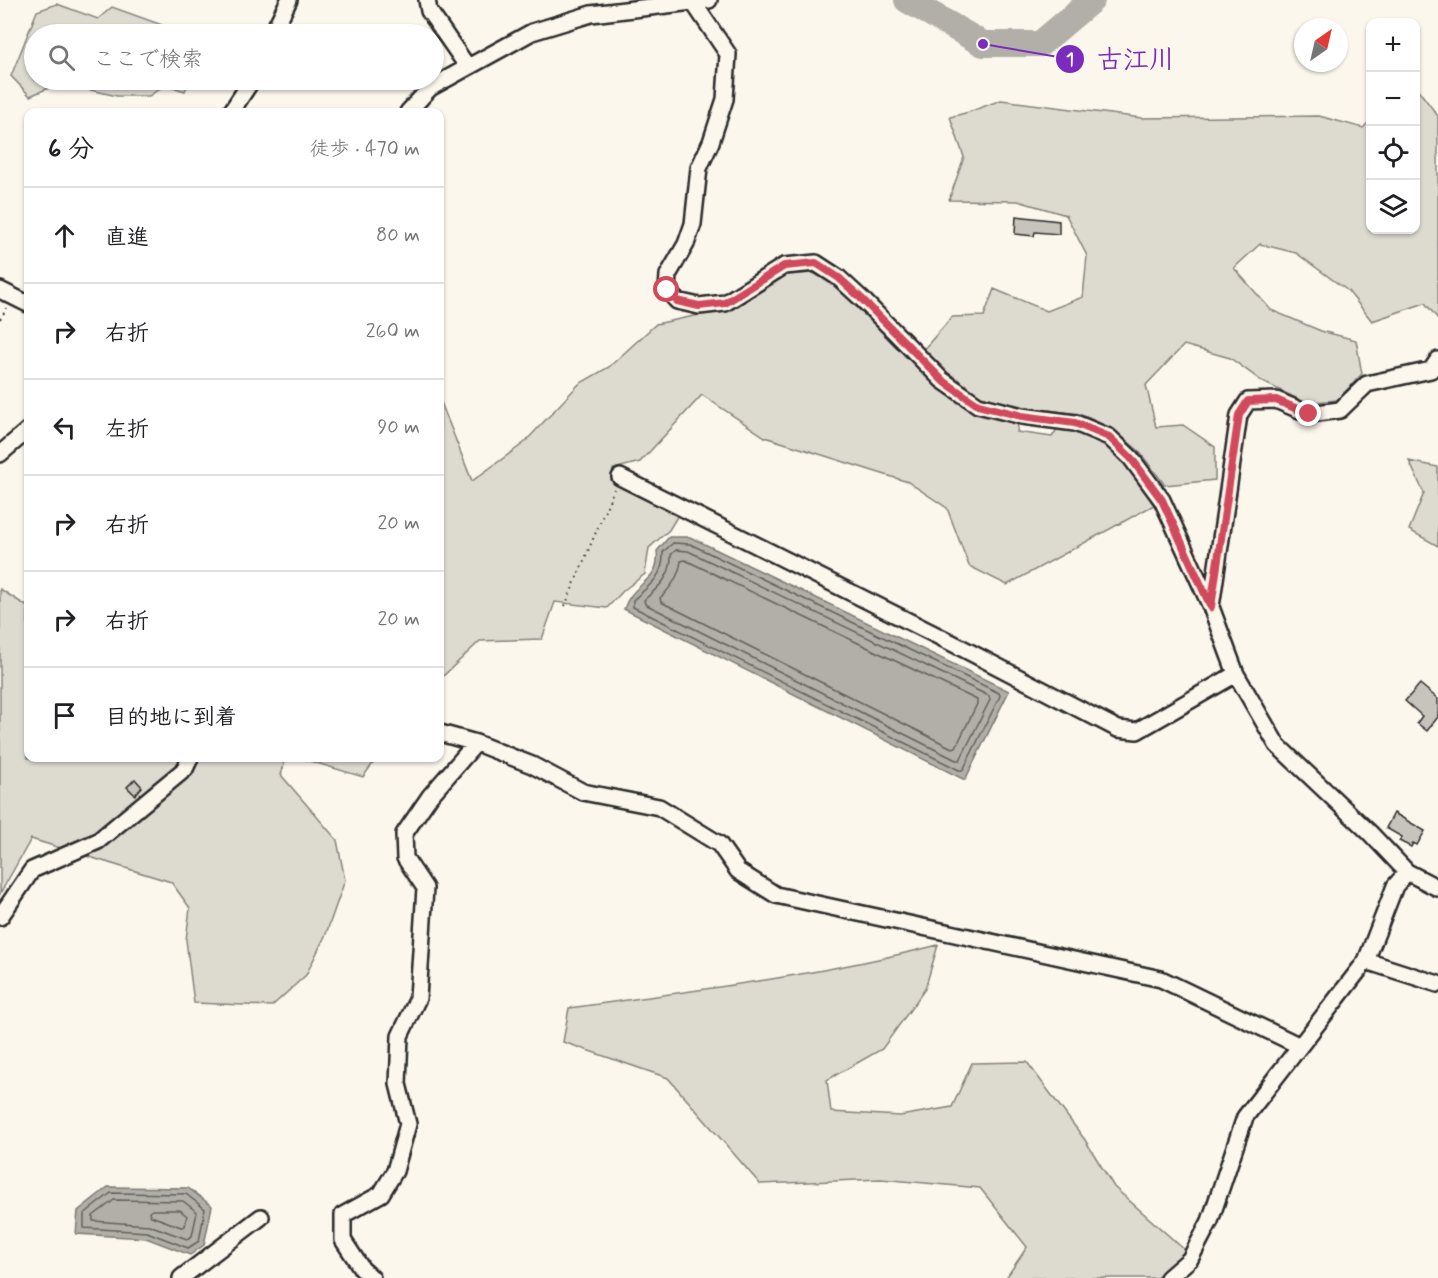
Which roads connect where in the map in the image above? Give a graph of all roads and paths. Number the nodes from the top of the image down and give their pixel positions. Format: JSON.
{"nodes":[{"id":1,"x":289,"y":0,"type":"edge"},
{"id":2,"x":427,"y":0,"type":"edge"},
{"id":3,"x":701,"y":1,"type":"edge"},
{"id":4,"x":277,"y":24,"type":"edge"},
{"id":5,"x":438,"y":24,"type":"edge"},
{"id":6,"x":444,"y":33,"type":"edge"},
{"id":7,"x":467,"y":66,"type":"junction"},
{"id":8,"x":444,"y":80,"type":"edge"},
{"id":9,"x":245,"y":90,"type":"edge"},
{"id":10,"x":428,"y":90,"type":"edge"},
{"id":11,"x":234,"y":108,"type":"edge"},
{"id":12,"x":412,"y":108,"type":"edge"},
{"id":13,"x":1438,"y":360,"type":"edge"},
{"id":14,"x":24,"y":433,"type":"edge"},
{"id":15,"x":0,"y":454,"type":"edge"},
{"id":16,"x":620,"y":477,"type":"joint"},
{"id":17,"x":565,"y":606,"type":"dead end"},
{"id":18,"x":1211,"y":607,"type":"junction"},
{"id":19,"x":1236,"y":674,"type":"junction"},
{"id":20,"x":444,"y":734,"type":"edge"},
{"id":21,"x":476,"y":743,"type":"junction"},
{"id":22,"x":188,"y":762,"type":"edge"},
{"id":23,"x":1407,"y":872,"type":"junction"},
{"id":24,"x":1438,"y":888,"type":"edge"},
{"id":25,"x":0,"y":916,"type":"edge"},
{"id":26,"x":1366,"y":961,"type":"junction"},
{"id":27,"x":1438,"y":984,"type":"edge"},
{"id":28,"x":1300,"y":1046,"type":"junction"},
{"id":29,"x":261,"y":1217,"type":"dead end"},
{"id":30,"x":181,"y":1278,"type":"edge"},
{"id":31,"x":372,"y":1278,"type":"edge"},
{"id":32,"x":1168,"y":1278,"type":"edge"}],
"edges":[{"from":1,"to":4,"type":"street"},
{"from":2,"to":5,"type":"street"},
{"from":3,"to":7,"type":"street"},
{"from":3,"to":18,"type":"street"},
{"from":6,"to":7,"type":"street"},
{"from":7,"to":8,"type":"street"},
{"from":9,"to":11,"type":"street"},
{"from":10,"to":12,"type":"street"},
{"from":13,"to":18,"type":"street"},
{"from":14,"to":15,"type":"street"},
{"from":16,"to":17,"type":"path"},
{"from":16,"to":19,"type":"street"},
{"from":18,"to":19,"type":"street"},
{"from":19,"to":23,"type":"street"},
{"from":20,"to":21,"type":"street"},
{"from":21,"to":28,"type":"street"},
{"from":21,"to":31,"type":"street"},
{"from":22,"to":25,"type":"street"},
{"from":23,"to":24,"type":"street"},
{"from":23,"to":26,"type":"street"},
{"from":26,"to":27,"type":"street"},
{"from":26,"to":28,"type":"street"},
{"from":28,"to":32,"type":"street"},
{"from":29,"to":30,"type":"street"}]}
